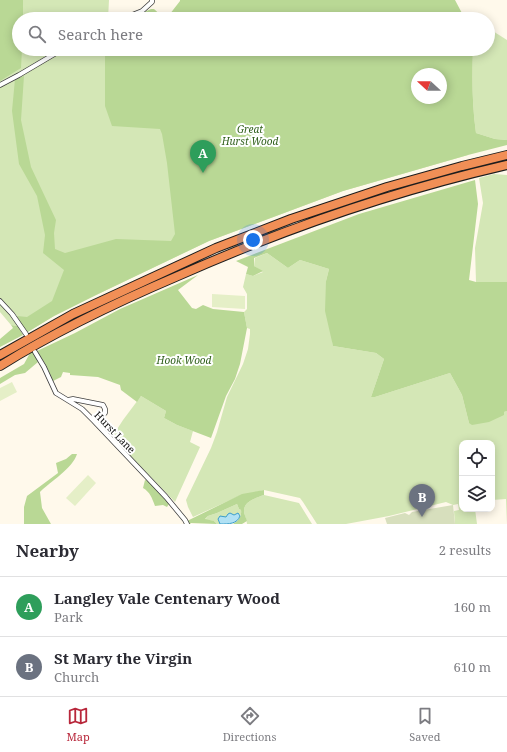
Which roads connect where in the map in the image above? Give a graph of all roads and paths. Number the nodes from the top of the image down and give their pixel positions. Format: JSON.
{"nodes":[{"id":1,"x":152,"y":0,"type":"edge"},
{"id":2,"x":140,"y":12,"type":"edge"},
{"id":3,"x":51,"y":56,"type":"edge"},
{"id":4,"x":0,"y":85,"type":"edge"},
{"id":5,"x":507,"y":155,"type":"edge"},
{"id":6,"x":507,"y":165,"type":"edge"},
{"id":7,"x":0,"y":301,"type":"edge"},
{"id":8,"x":26,"y":334,"type":"dead end"},
{"id":9,"x":35,"y":352,"type":"dead end"},
{"id":10,"x":0,"y":355,"type":"edge"},
{"id":11,"x":0,"y":366,"type":"edge"},
{"id":12,"x":67,"y":400,"type":"junction"},
{"id":13,"x":95,"y":422,"type":"junction"},
{"id":14,"x":187,"y":524,"type":"edge"}],
"edges":[{"from":1,"to":2,"type":"street"},
{"from":3,"to":4,"type":"street"},
{"from":5,"to":10,"type":"highway"},
{"from":6,"to":11,"type":"highway"},
{"from":7,"to":8,"type":"street"},
{"from":9,"to":12,"type":"street","name":"Hurst Lane"},
{"from":12,"to":13,"type":"street","name":"Hurst Lane"},
{"from":12,"to":13,"type":"street"},
{"from":13,"to":14,"type":"street","name":"Hurst Lane"}]}
